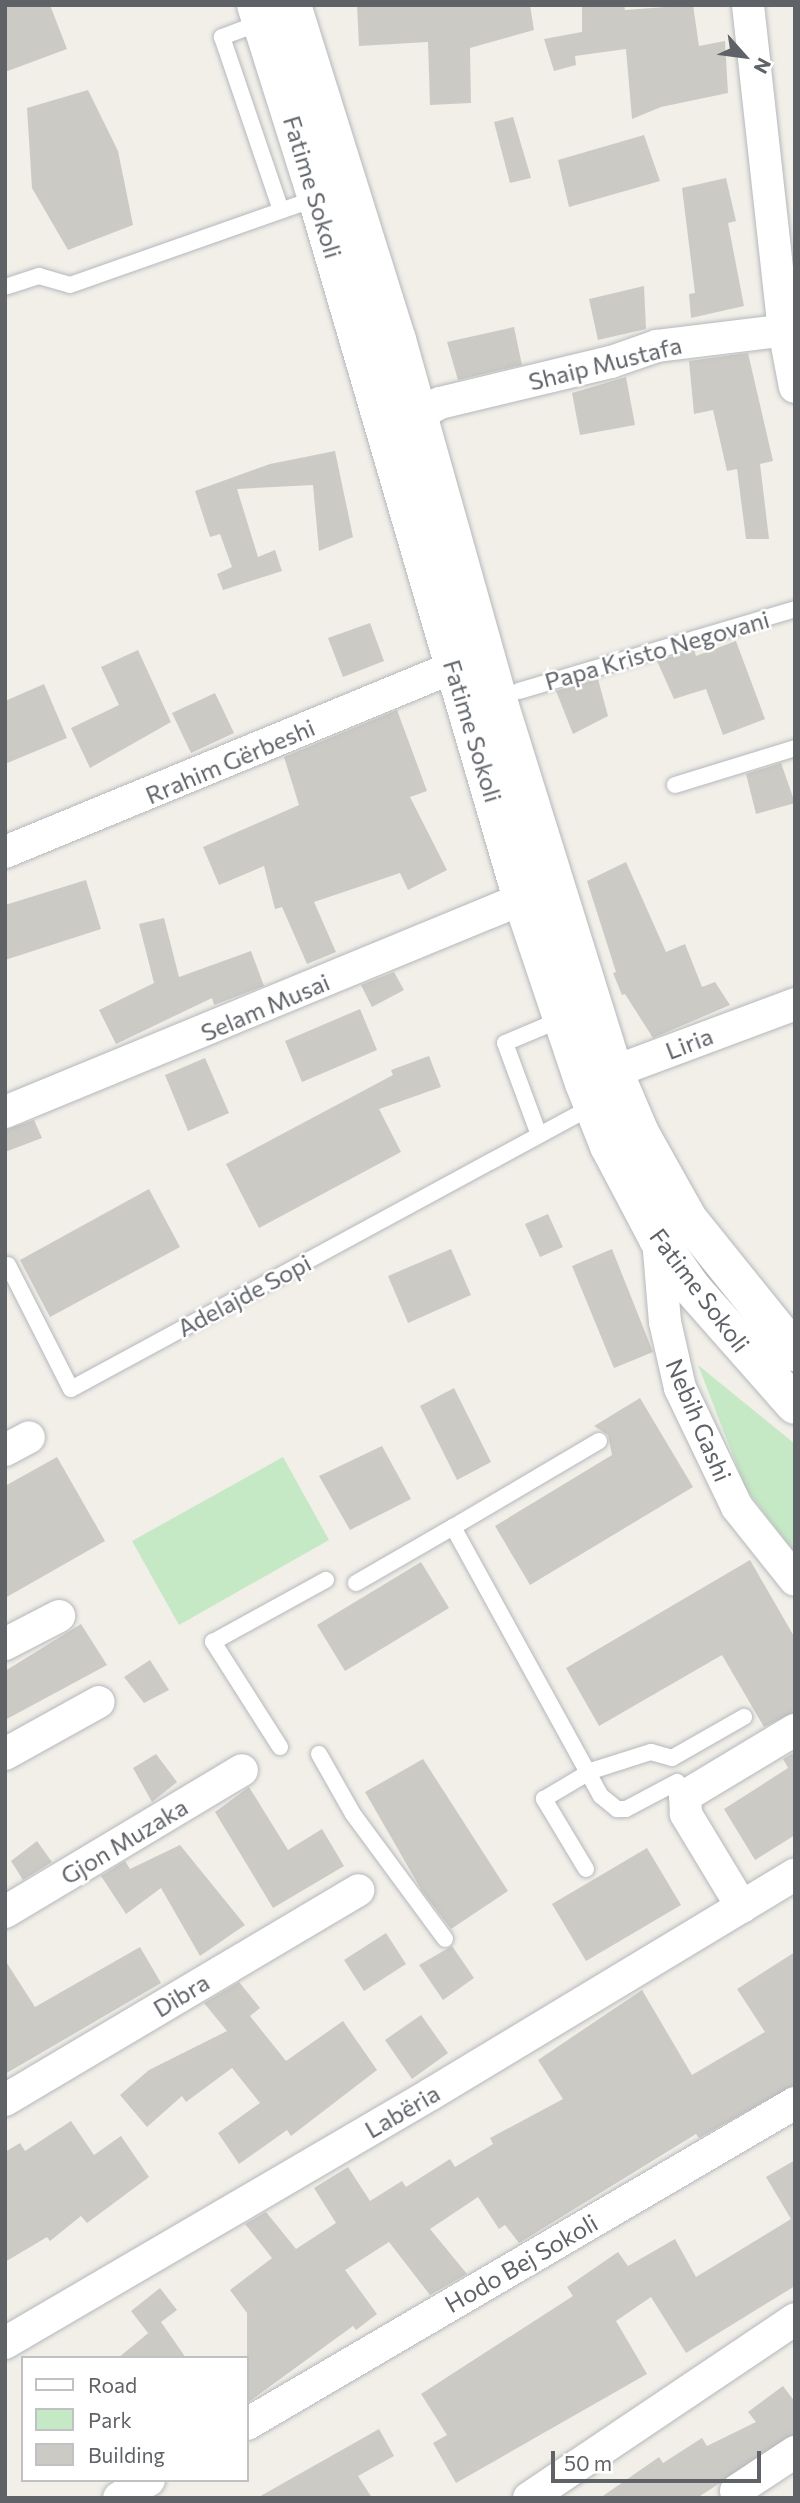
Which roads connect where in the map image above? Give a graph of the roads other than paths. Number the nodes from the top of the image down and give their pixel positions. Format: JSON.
{"nodes":[{"id":1,"x":748,"y":5,"type":"edge"},
{"id":2,"x":270,"y":11,"type":"edge"},
{"id":3,"x":317,"y":198,"type":"junction"},
{"id":4,"x":281,"y":210,"type":"junction"},
{"id":5,"x":5,"y":287,"type":"edge"},
{"id":6,"x":789,"y":330,"type":"edge"},
{"id":7,"x":795,"y":387,"type":"edge"},
{"id":8,"x":419,"y":415,"type":"junction"},
{"id":9,"x":795,"y":609,"type":"edge"},
{"id":10,"x":454,"y":667,"type":"junction"},
{"id":11,"x":519,"y":691,"type":"dead end"},
{"id":12,"x":795,"y":748,"type":"edge"},
{"id":13,"x":675,"y":785,"type":"dead end"},
{"id":14,"x":5,"y":852,"type":"edge"},
{"id":15,"x":522,"y":899,"type":"junction"},
{"id":16,"x":795,"y":1004,"type":"edge"},
{"id":17,"x":562,"y":1019,"type":"junction"},
{"id":18,"x":597,"y":1087,"type":"junction"},
{"id":19,"x":5,"y":1112,"type":"edge"},
{"id":20,"x":539,"y":1135,"type":"junction"},
{"id":21,"x":658,"y":1239,"type":"junction"},
{"id":22,"x":8,"y":1265,"type":"dead end"},
{"id":23,"x":795,"y":1352,"type":"edge"},
{"id":24,"x":793,"y":1399,"type":"edge"},
{"id":25,"x":599,"y":1441,"type":"dead end"},
{"id":26,"x":453,"y":1527,"type":"junction"},
{"id":27,"x":326,"y":1580,"type":"dead end"},
{"id":28,"x":795,"y":1580,"type":"edge"},
{"id":29,"x":356,"y":1583,"type":"dead end"},
{"id":30,"x":59,"y":1616,"type":"dead end"},
{"id":31,"x":5,"y":1644,"type":"edge"},
{"id":32,"x":99,"y":1702,"type":"dead end"},
{"id":33,"x":744,"y":1717,"type":"dead end"},
{"id":34,"x":795,"y":1730,"type":"edge"},
{"id":35,"x":280,"y":1747,"type":"dead end"},
{"id":36,"x":5,"y":1754,"type":"edge"},
{"id":37,"x":319,"y":1754,"type":"dead end"},
{"id":38,"x":242,"y":1770,"type":"dead end"},
{"id":39,"x":591,"y":1771,"type":"junction"},
{"id":40,"x":677,"y":1782,"type":"dead end"},
{"id":41,"x":586,"y":1869,"type":"dead end"},
{"id":42,"x":795,"y":1874,"type":"edge"},
{"id":43,"x":358,"y":1890,"type":"dead end"},
{"id":44,"x":741,"y":1907,"type":"junction"},
{"id":45,"x":5,"y":1912,"type":"edge"},
{"id":46,"x":445,"y":1939,"type":"dead end"},
{"id":47,"x":5,"y":2100,"type":"edge"},
{"id":48,"x":795,"y":2103,"type":"edge"},
{"id":49,"x":795,"y":2319,"type":"edge"},
{"id":50,"x":5,"y":2343,"type":"edge"},
{"id":51,"x":248,"y":2423,"type":"edge"},
{"id":52,"x":795,"y":2452,"type":"edge"},
{"id":53,"x":146,"y":2482,"type":"edge"},
{"id":54,"x":736,"y":2491,"type":"dead end"},
{"id":55,"x":119,"y":2498,"type":"edge"},
{"id":56,"x":529,"y":2498,"type":"edge"}],
"edges":[{"from":1,"to":6,"type":"street"},
{"from":2,"to":3,"type":"street","name":"Fatime Sokoli"},
{"from":2,"to":4,"type":"lane"},
{"from":2,"to":8,"type":"street","name":"Fatime Sokoli"},
{"from":3,"to":4,"type":"lane"},
{"from":3,"to":10,"type":"street","name":"Fatime Sokoli"},
{"from":4,"to":5,"type":"lane"},
{"from":6,"to":7,"type":"street"},
{"from":6,"to":8,"type":"street","name":"Shaip Mustafa"},
{"from":8,"to":18,"type":"street","name":"Fatime Sokoli"},
{"from":9,"to":11,"type":"lane","name":"Papa Kristo Negovani"},
{"from":10,"to":14,"type":"street","name":"Rrahim Gërbeshi"},
{"from":10,"to":15,"type":"street","name":"Fatime Sokoli"},
{"from":12,"to":13,"type":"lane"},
{"from":15,"to":17,"type":"street","name":"Fatime Sokoli"},
{"from":15,"to":19,"type":"street","name":"Selam Musai"},
{"from":16,"to":18,"type":"street","name":"Liria"},
{"from":17,"to":18,"type":"street","name":"Fatime Sokoli"},
{"from":17,"to":20,"type":"lane"},
{"from":18,"to":20,"type":"lane","name":"Adelajde Sopi"},
{"from":18,"to":21,"type":"street","name":"Fatime Sokoli"},
{"from":18,"to":23,"type":"street","name":"Fatime Sokoli"},
{"from":20,"to":22,"type":"lane","name":"Adelajde Sopi"},
{"from":21,"to":24,"type":"street","name":"Fatime Sokoli"},
{"from":21,"to":28,"type":"street","name":"Nebih Gashi"},
{"from":25,"to":26,"type":"lane"},
{"from":26,"to":29,"type":"lane"},
{"from":26,"to":39,"type":"lane"},
{"from":27,"to":35,"type":"lane"},
{"from":30,"to":31,"type":"street"},
{"from":32,"to":36,"type":"street"},
{"from":33,"to":39,"type":"lane"},
{"from":34,"to":44,"type":"street"},
{"from":37,"to":46,"type":"lane"},
{"from":38,"to":45,"type":"street","name":"Gjon Muzaka"},
{"from":39,"to":40,"type":"lane"},
{"from":39,"to":41,"type":"lane"},
{"from":42,"to":44,"type":"street","name":"Labëria"},
{"from":43,"to":47,"type":"street","name":"Dibra"},
{"from":44,"to":50,"type":"street","name":"Labëria"},
{"from":48,"to":51,"type":"street","name":"Hodo Bej Sokoli"},
{"from":49,"to":56,"type":"street"},
{"from":52,"to":54,"type":"street"},
{"from":53,"to":55,"type":"street"}]}
